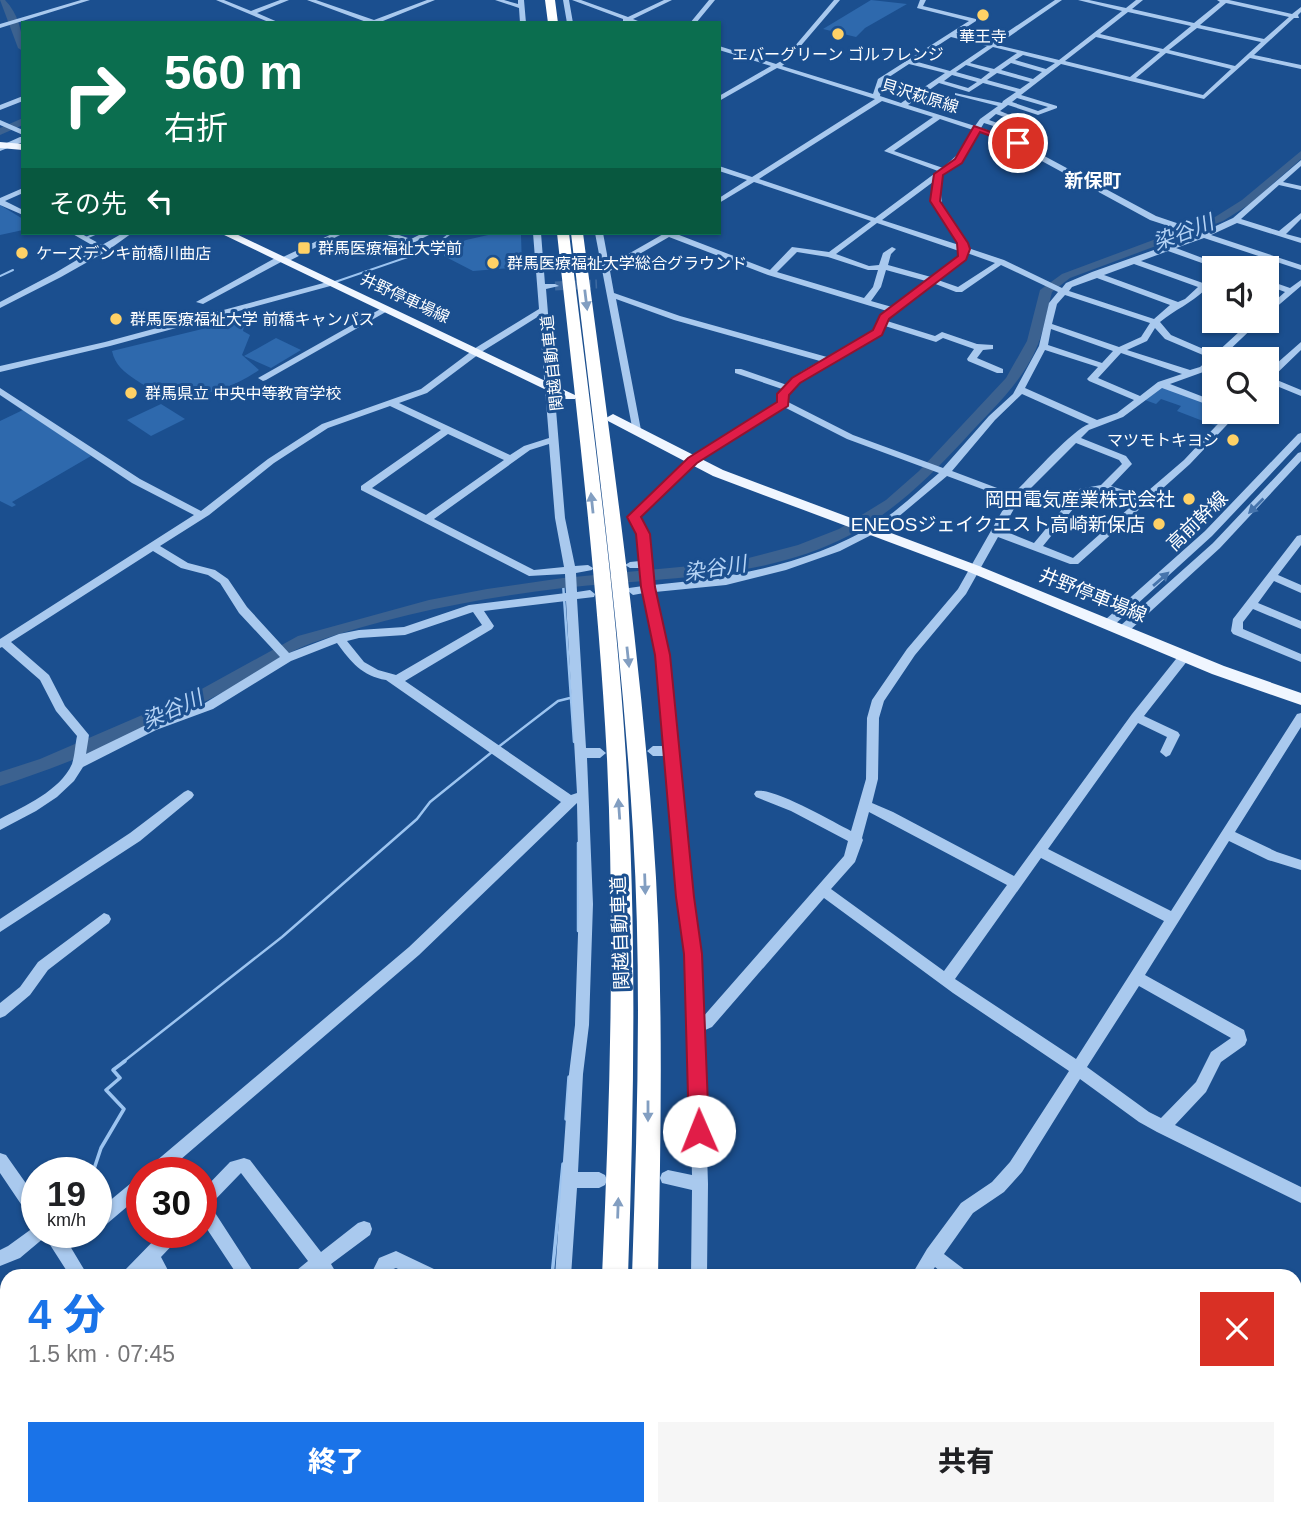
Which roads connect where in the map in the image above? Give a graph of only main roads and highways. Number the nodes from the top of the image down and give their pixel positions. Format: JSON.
{"nodes":[{"id":1,"x":539,"y":0,"type":"edge"},
{"id":2,"x":550,"y":0,"type":"edge"},
{"id":3,"x":541,"y":21,"type":"edge"},
{"id":4,"x":553,"y":21,"type":"edge"},
{"id":5,"x":2,"y":147,"type":"edge"},
{"id":6,"x":21,"y":147,"type":"edge"},
{"id":7,"x":229,"y":235,"type":"edge"},
{"id":8,"x":563,"y":235,"type":"edge"},
{"id":9,"x":577,"y":235,"type":"edge"},
{"id":10,"x":570,"y":397,"type":"dead end"},
{"id":11,"x":622,"y":417,"type":"road end"},
{"id":12,"x":610,"y":580,"type":"junction"},
{"id":13,"x":1301,"y":699,"type":"edge"},
{"id":14,"x":615,"y":1269,"type":"edge"},
{"id":15,"x":645,"y":1269,"type":"edge"}],
"edges":[{"from":1,"to":3,"type":"highway"},
{"from":2,"to":4,"type":"highway"},
{"from":5,"to":6,"type":"main road"},
{"from":7,"to":10,"type":"main road","name":"井野停車場線"},
{"from":12,"to":8,"type":"highway","name":"関越自動車道","one_way":true},
{"from":9,"to":12,"type":"highway","name":"関越自動車道","one_way":true},
{"from":11,"to":13,"type":"main road","name":"井野停車場線"},
{"from":14,"to":12,"type":"highway","name":"関越自動車道","one_way":true},
{"from":12,"to":15,"type":"highway","name":"関越自動車道","one_way":true}]}
